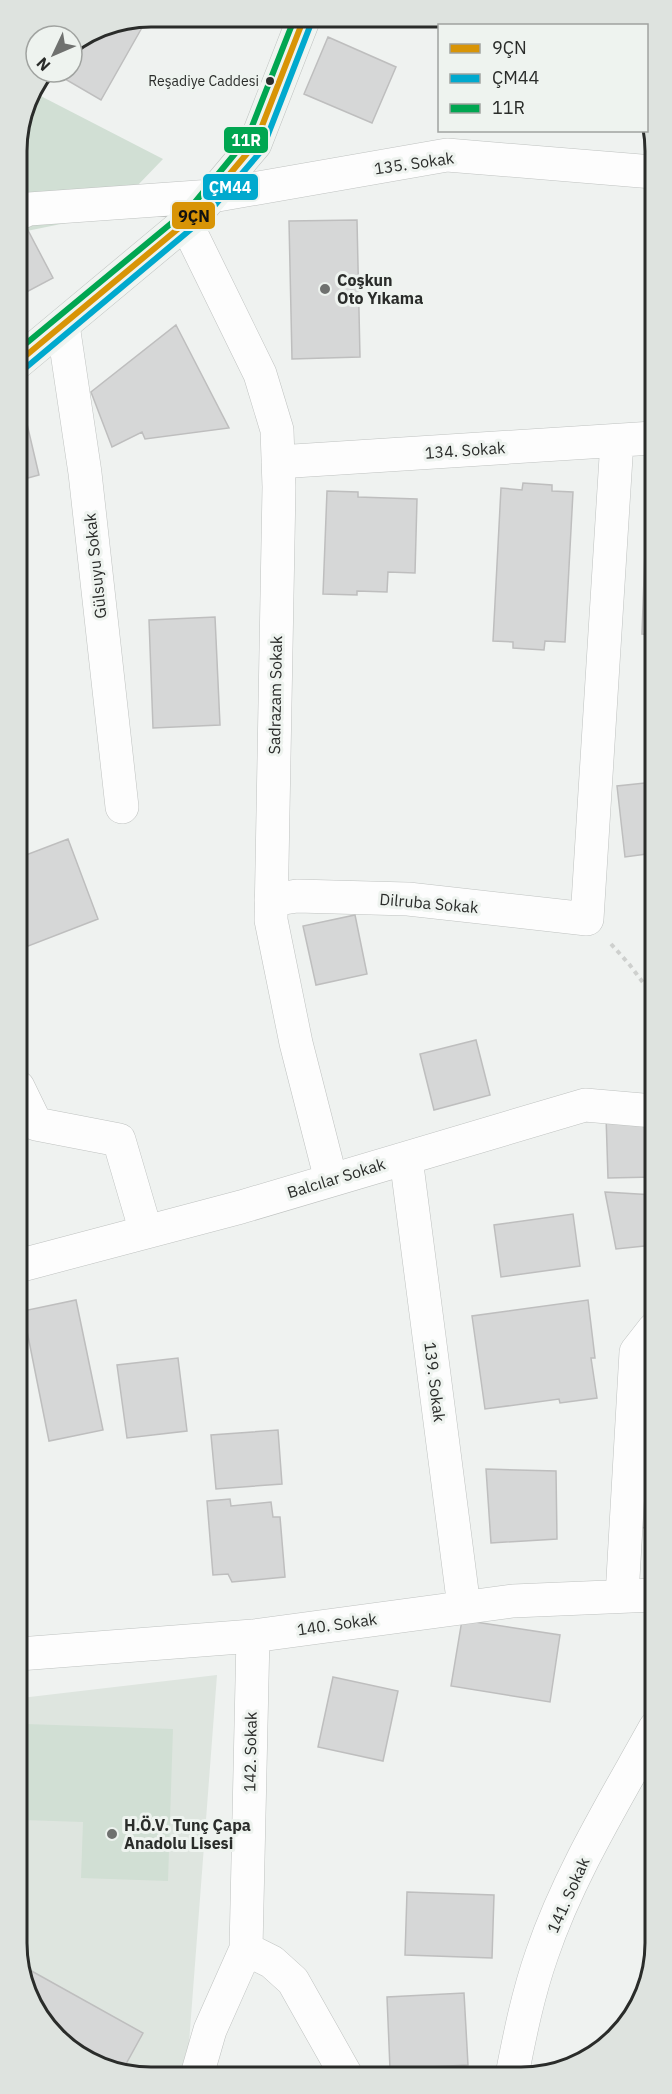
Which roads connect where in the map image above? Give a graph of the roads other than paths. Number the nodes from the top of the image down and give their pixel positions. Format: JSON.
{"nodes":[{"id":1,"x":300,"y":27,"type":"edge"},
{"id":2,"x":645,"y":171,"type":"edge"},
{"id":3,"x":212,"y":196,"type":"junction"},
{"id":4,"x":27,"y":209,"type":"edge"},
{"id":5,"x":186,"y":223,"type":"junction"},
{"id":6,"x":63,"y":325,"type":"junction"},
{"id":7,"x":27,"y":355,"type":"edge"},
{"id":8,"x":645,"y":439,"type":"edge"},
{"id":9,"x":617,"y":441,"type":"junction"},
{"id":10,"x":278,"y":462,"type":"junction"},
{"id":11,"x":122,"y":807,"type":"dead end"},
{"id":12,"x":271,"y":900,"type":"junction"},
{"id":13,"x":27,"y":1106,"type":"edge"},
{"id":14,"x":645,"y":1111,"type":"edge"},
{"id":15,"x":406,"y":1158,"type":"junction"},
{"id":16,"x":331,"y":1180,"type":"junction"},
{"id":17,"x":146,"y":1232,"type":"junction"},
{"id":18,"x":27,"y":1264,"type":"edge"},
{"id":19,"x":645,"y":1340,"type":"edge"},
{"id":20,"x":645,"y":1595,"type":"edge"},
{"id":21,"x":622,"y":1596,"type":"junction"},
{"id":22,"x":464,"y":1607,"type":"junction"},
{"id":23,"x":253,"y":1636,"type":"junction"},
{"id":24,"x":27,"y":1653,"type":"edge"},
{"id":25,"x":645,"y":1746,"type":"edge"},
{"id":26,"x":246,"y":1949,"type":"junction"},
{"id":27,"x":199,"y":2067,"type":"edge"},
{"id":28,"x":341,"y":2067,"type":"edge"},
{"id":29,"x":514,"y":2067,"type":"edge"}],
"edges":[{"from":1,"to":3,"type":"main road"},
{"from":2,"to":3,"type":"street","name":"135. Sokak"},
{"from":3,"to":4,"type":"street","name":"135. Sokak"},
{"from":3,"to":5,"type":"main road"},
{"from":5,"to":6,"type":"main road"},
{"from":5,"to":10,"type":"street","name":"Sadrazam Sokak"},
{"from":6,"to":7,"type":"main road"},
{"from":6,"to":11,"type":"street","name":"Gülsuyu Sokak"},
{"from":8,"to":9,"type":"street","name":"134. Sokak"},
{"from":9,"to":10,"type":"street","name":"134. Sokak"},
{"from":9,"to":12,"type":"street","name":"Dilruba Sokak"},
{"from":10,"to":12,"type":"street","name":"Sadrazam Sokak"},
{"from":12,"to":16,"type":"street","name":"Sadrazam Sokak"},
{"from":13,"to":17,"type":"street"},
{"from":14,"to":15,"type":"street","name":"Balcılar Sokak"},
{"from":15,"to":16,"type":"street","name":"Balcılar Sokak"},
{"from":15,"to":22,"type":"street","name":"139. Sokak"},
{"from":16,"to":17,"type":"street","name":"Balcılar Sokak"},
{"from":17,"to":18,"type":"street","name":"Balcılar Sokak"},
{"from":19,"to":21,"type":"street"},
{"from":20,"to":21,"type":"street","name":"140. Sokak"},
{"from":21,"to":22,"type":"street","name":"140. Sokak"},
{"from":22,"to":23,"type":"street","name":"140. Sokak"},
{"from":23,"to":24,"type":"street","name":"140. Sokak"},
{"from":23,"to":26,"type":"street","name":"142. Sokak"},
{"from":25,"to":29,"type":"street","name":"141. Sokak"},
{"from":26,"to":27,"type":"street","name":"142. Sokak"},
{"from":26,"to":28,"type":"street"}]}
